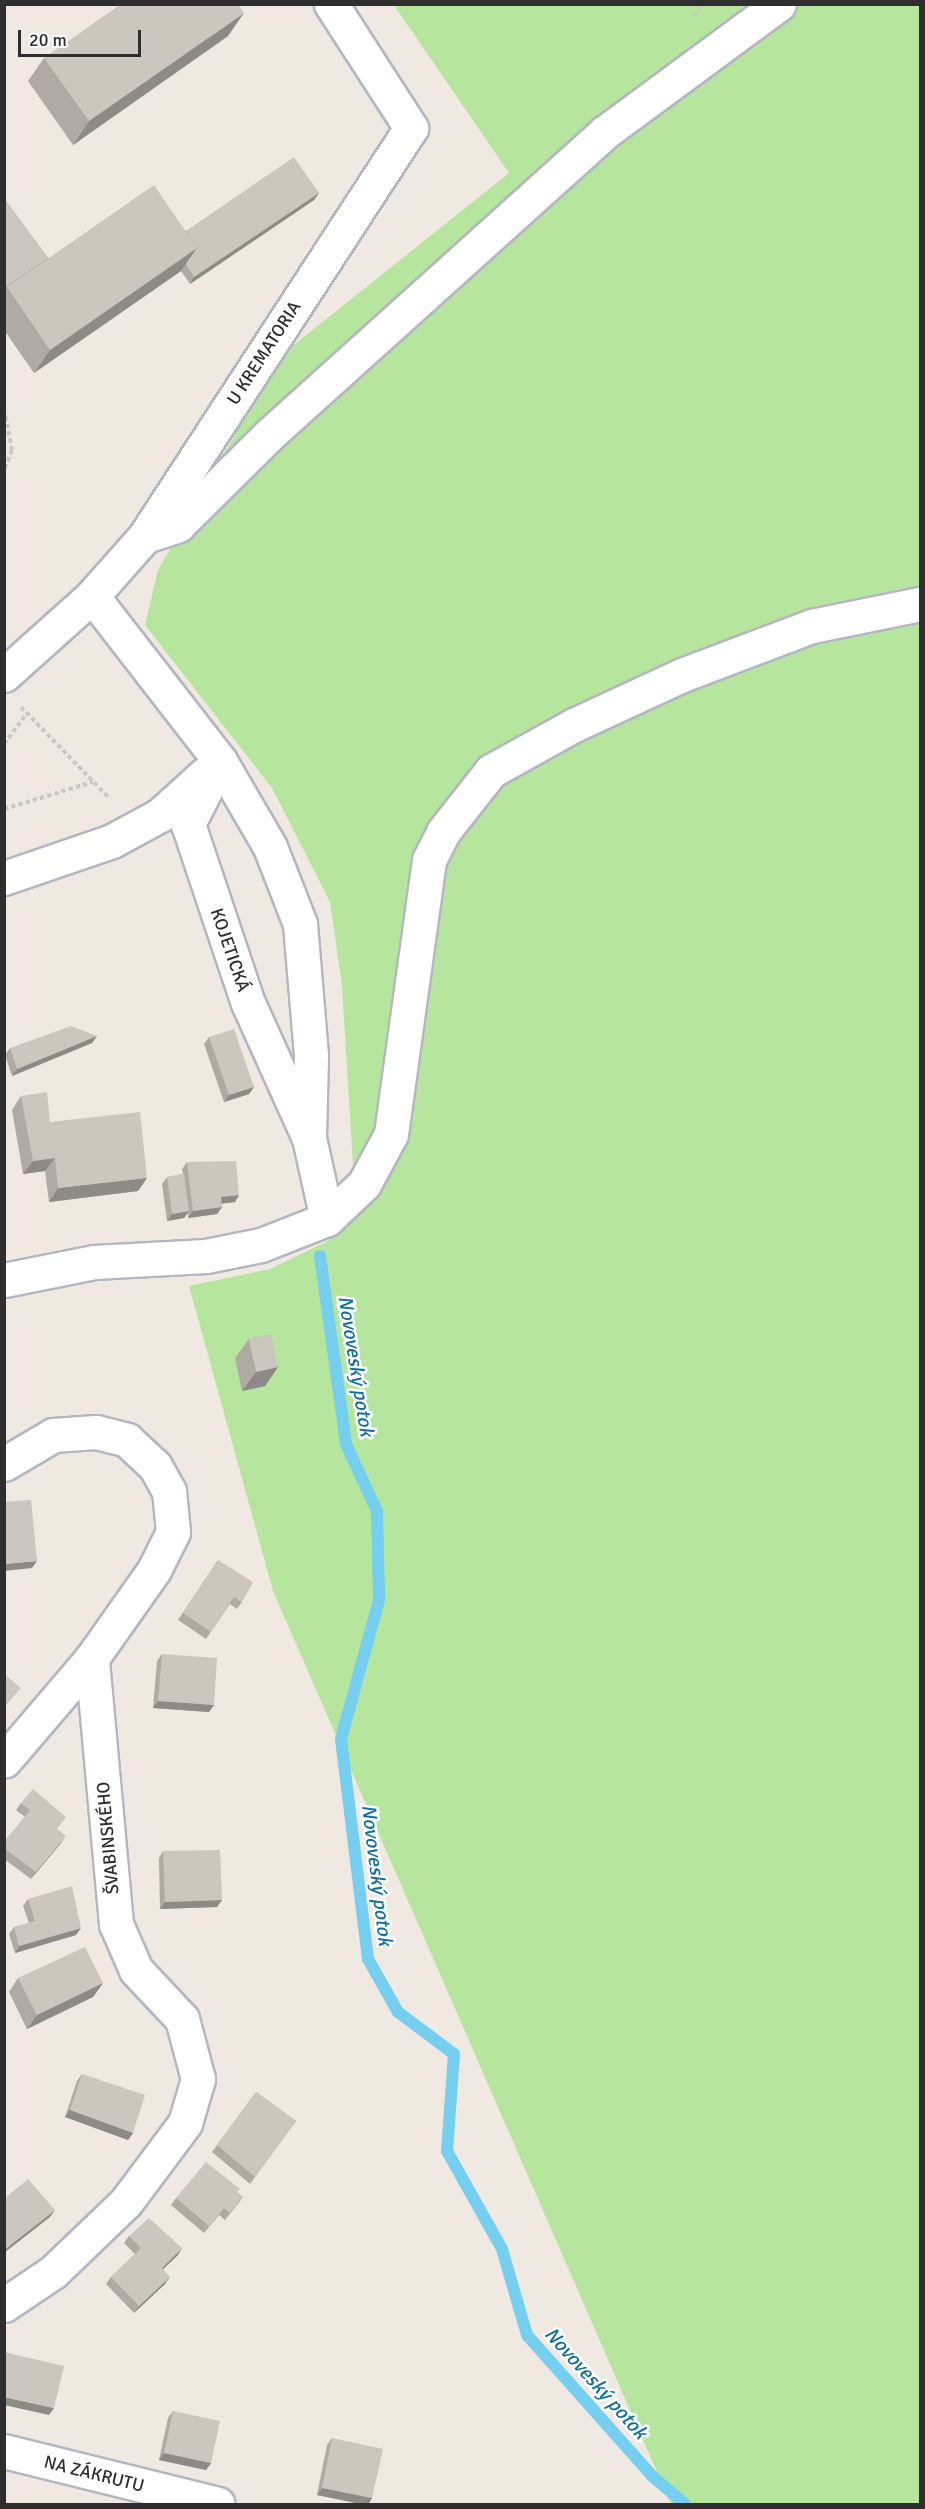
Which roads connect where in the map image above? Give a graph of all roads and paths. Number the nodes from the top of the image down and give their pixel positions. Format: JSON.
{"nodes":[{"id":1,"x":331,"y":4,"type":"edge"},
{"id":2,"x":778,"y":4,"type":"edge"},
{"id":3,"x":4,"y":409,"type":"edge"},
{"id":4,"x":4,"y":471,"type":"edge"},
{"id":5,"x":145,"y":536,"type":"junction"},
{"id":6,"x":92,"y":596,"type":"junction"},
{"id":7,"x":921,"y":604,"type":"edge"},
{"id":8,"x":4,"y":675,"type":"edge"},
{"id":9,"x":20,"y":706,"type":"dead end"},
{"id":10,"x":27,"y":713,"type":"junction"},
{"id":11,"x":4,"y":744,"type":"edge"},
{"id":12,"x":220,"y":761,"type":"junction"},
{"id":13,"x":79,"y":768,"type":"dead end"},
{"id":14,"x":93,"y":782,"type":"dead end"},
{"id":15,"x":4,"y":809,"type":"edge"},
{"id":16,"x":4,"y":878,"type":"edge"},
{"id":17,"x":309,"y":1138,"type":"junction"},
{"id":18,"x":327,"y":1220,"type":"junction"},
{"id":19,"x":4,"y":1280,"type":"edge"},
{"id":20,"x":4,"y":1464,"type":"edge"},
{"id":21,"x":92,"y":1658,"type":"junction"},
{"id":22,"x":4,"y":1761,"type":"edge"},
{"id":23,"x":4,"y":2305,"type":"edge"},
{"id":24,"x":4,"y":2451,"type":"edge"},
{"id":25,"x":218,"y":2505,"type":"edge"}],
"edges":[{"from":1,"to":5,"type":"street","name":"U KREMATORIA"},
{"from":2,"to":5,"type":"street"},
{"from":3,"to":4,"type":"path"},
{"from":5,"to":6,"type":"street","name":"U KREMATORIA"},
{"from":6,"to":8,"type":"street","name":"U KREMATORIA"},
{"from":6,"to":12,"type":"street","name":"KOJETICKÁ"},
{"from":7,"to":18,"type":"street"},
{"from":9,"to":10,"type":"path"},
{"from":10,"to":11,"type":"path"},
{"from":10,"to":13,"type":"path"},
{"from":12,"to":16,"type":"street"},
{"from":12,"to":17,"type":"street","name":"KOJETICKÁ"},
{"from":12,"to":17,"type":"street","name":"KOJETICKÁ"},
{"from":14,"to":15,"type":"path"},
{"from":17,"to":18,"type":"street","name":"KOJETICKÁ"},
{"from":18,"to":19,"type":"street"},
{"from":20,"to":21,"type":"street"},
{"from":21,"to":22,"type":"street"},
{"from":21,"to":23,"type":"street","name":"ŠVABINSKÉHO"},
{"from":24,"to":25,"type":"street","name":"NA ZÁKRUTU"}]}
